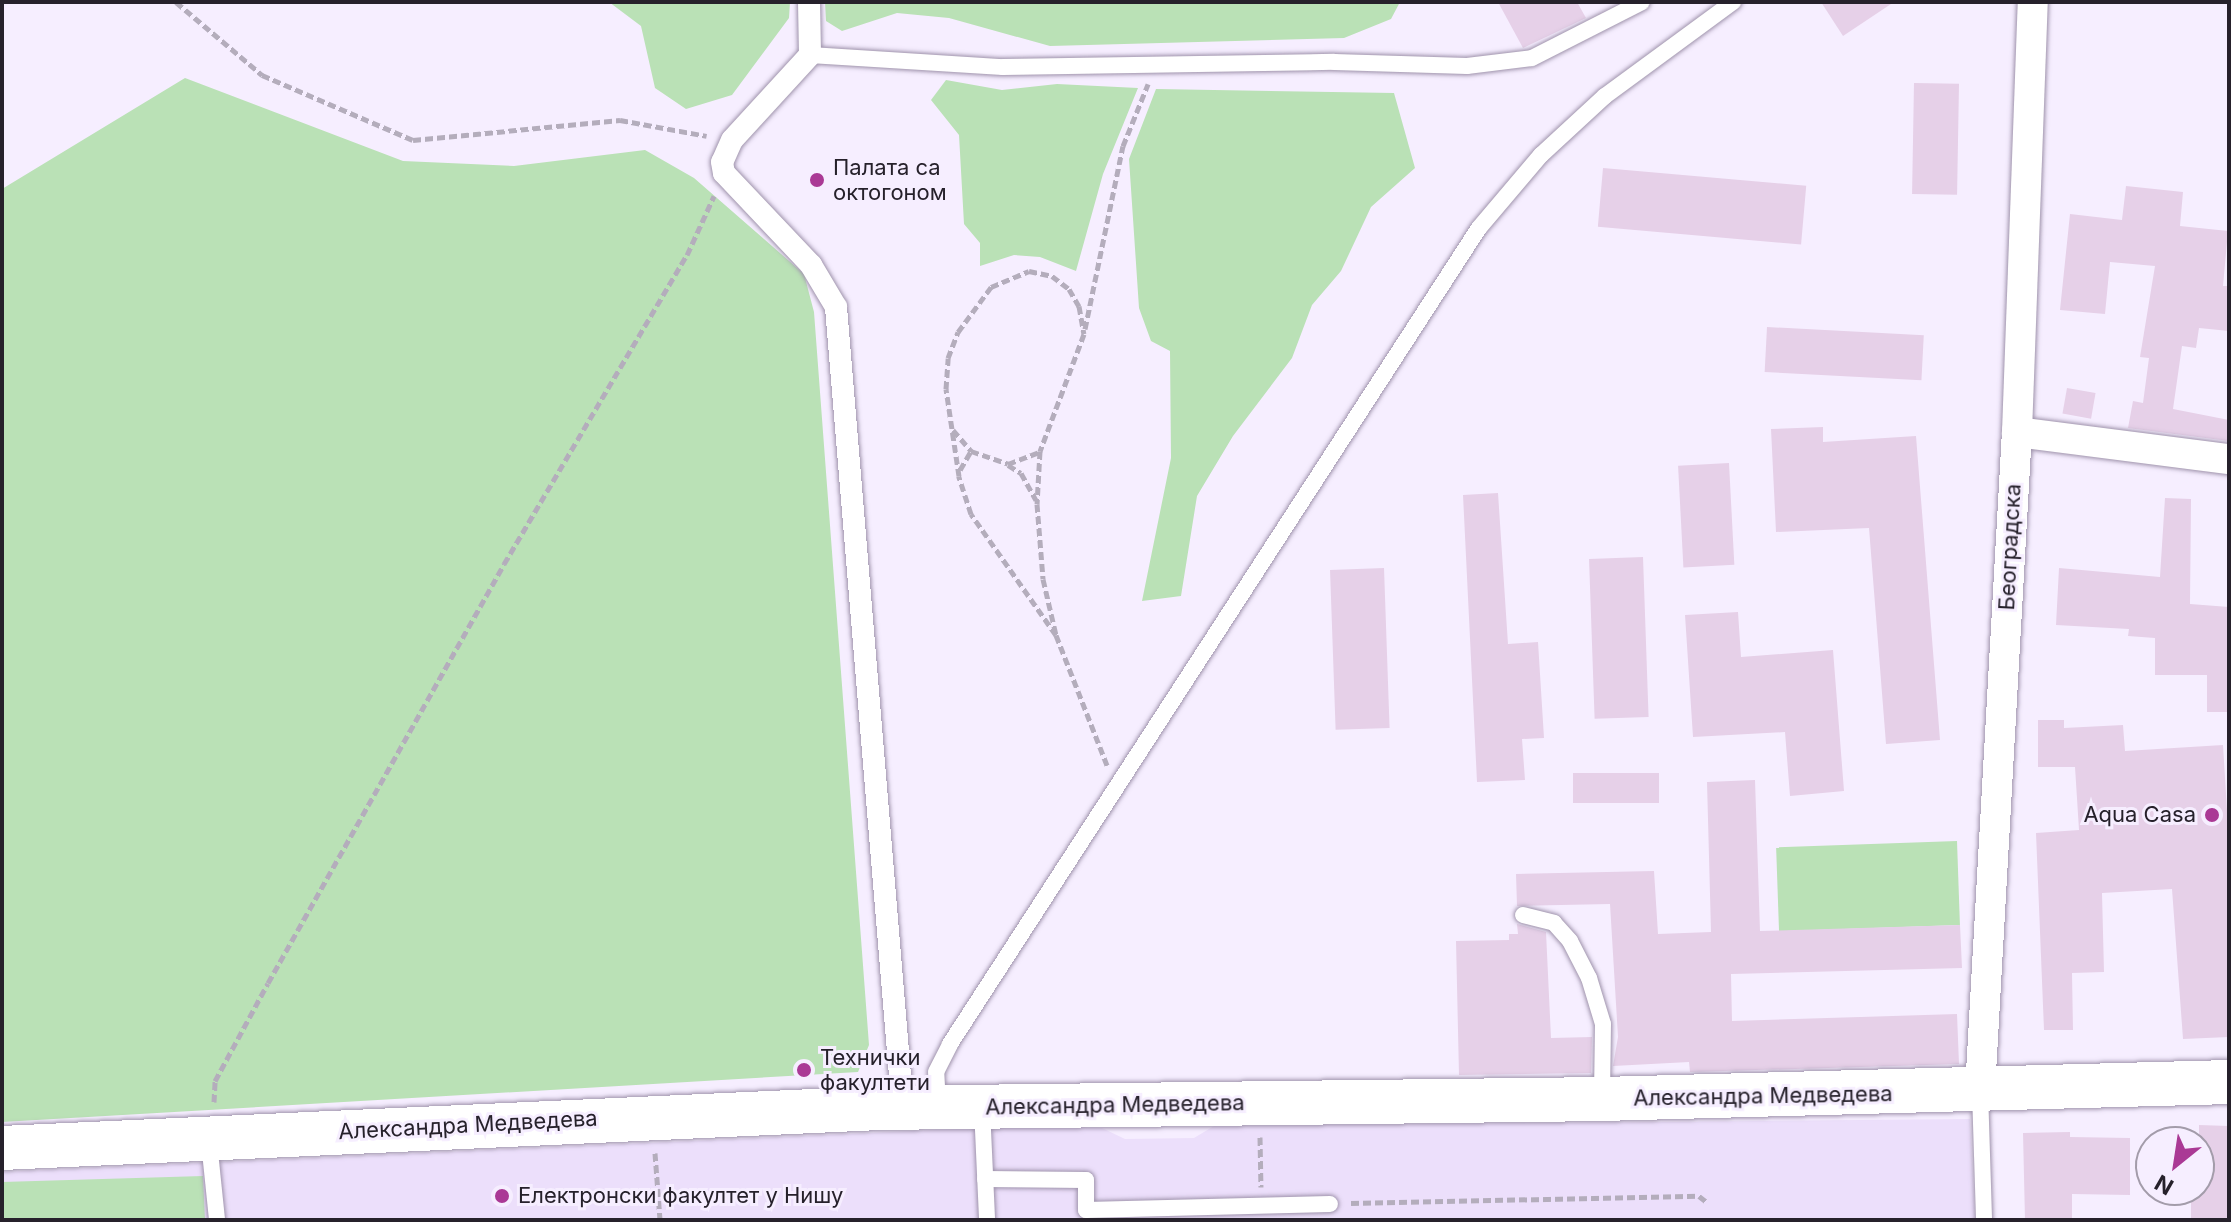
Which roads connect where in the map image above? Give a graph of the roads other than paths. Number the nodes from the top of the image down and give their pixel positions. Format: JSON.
{"nodes":[{"id":1,"x":809,"y":2,"type":"edge"},
{"id":2,"x":1642,"y":2,"type":"edge"},
{"id":3,"x":1733,"y":2,"type":"edge"},
{"id":4,"x":2033,"y":2,"type":"edge"},
{"id":5,"x":810,"y":55,"type":"junction"},
{"id":6,"x":2017,"y":432,"type":"junction"},
{"id":7,"x":2229,"y":459,"type":"edge"},
{"id":8,"x":1523,"y":915,"type":"dead end"},
{"id":9,"x":900,"y":1075,"type":"dead end"},
{"id":10,"x":2229,"y":1082,"type":"edge"},
{"id":11,"x":1980,"y":1091,"type":"junction"},
{"id":12,"x":1602,"y":1099,"type":"junction"},
{"id":13,"x":982,"y":1107,"type":"junction"},
{"id":14,"x":938,"y":1108,"type":"junction"},
{"id":15,"x":209,"y":1140,"type":"junction"},
{"id":16,"x":2,"y":1148,"type":"edge"},
{"id":17,"x":985,"y":1179,"type":"junction"},
{"id":18,"x":1330,"y":1204,"type":"road end"},
{"id":19,"x":217,"y":1220,"type":"edge"},
{"id":20,"x":987,"y":1220,"type":"edge"},
{"id":21,"x":1984,"y":1220,"type":"edge"}],
"edges":[{"from":1,"to":5,"type":"street"},
{"from":2,"to":5,"type":"lane"},
{"from":3,"to":14,"type":"lane"},
{"from":4,"to":6,"type":"street","name":"Београдска"},
{"from":5,"to":9,"type":"street"},
{"from":6,"to":7,"type":"street"},
{"from":6,"to":11,"type":"street","name":"Београдска"},
{"from":8,"to":12,"type":"lane"},
{"from":10,"to":11,"type":"main road","name":"Александра Медведева"},
{"from":11,"to":12,"type":"main road","name":"Александра Медведева"},
{"from":11,"to":21,"type":"lane"},
{"from":12,"to":13,"type":"main road","name":"Александра Медведева"},
{"from":13,"to":14,"type":"main road","name":"Александра Медведева"},
{"from":13,"to":17,"type":"lane"},
{"from":14,"to":15,"type":"main road","name":"Александра Медведева"},
{"from":15,"to":16,"type":"main road","name":"Александра Медведева"},
{"from":15,"to":19,"type":"lane"},
{"from":17,"to":18,"type":"lane"},
{"from":17,"to":20,"type":"lane"}]}
